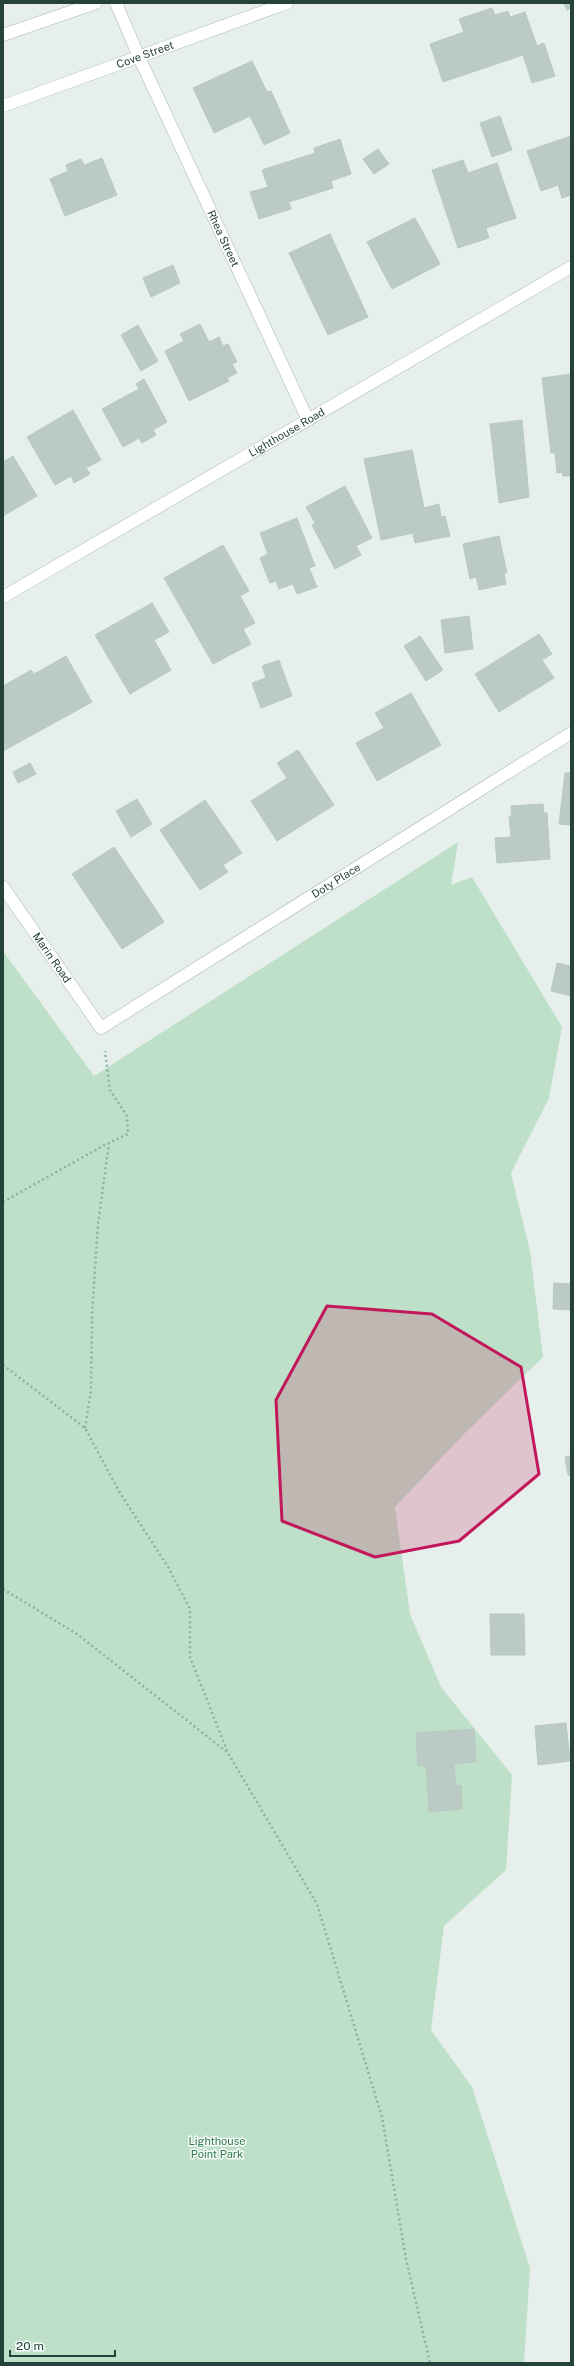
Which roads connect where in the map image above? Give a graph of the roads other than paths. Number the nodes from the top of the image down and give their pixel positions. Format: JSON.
{"nodes":[{"id":1,"x":116,"y":3,"type":"edge"},
{"id":2,"x":287,"y":3,"type":"edge"},
{"id":3,"x":92,"y":4,"type":"edge"},
{"id":4,"x":3,"y":35,"type":"edge"},
{"id":5,"x":139,"y":57,"type":"junction"},
{"id":6,"x":3,"y":106,"type":"edge"},
{"id":7,"x":571,"y":267,"type":"edge"},
{"id":8,"x":308,"y":420,"type":"junction"},
{"id":9,"x":3,"y":597,"type":"edge"},
{"id":10,"x":571,"y":733,"type":"edge"},
{"id":11,"x":3,"y":887,"type":"edge"},
{"id":12,"x":101,"y":1028,"type":"joint"}],
"edges":[{"from":1,"to":5,"type":"street","name":"Rhea Street"},
{"from":2,"to":5,"type":"street","name":"Cove Street"},
{"from":3,"to":4,"type":"street"},
{"from":5,"to":6,"type":"street","name":"Cove Street"},
{"from":5,"to":8,"type":"street","name":"Rhea Street"},
{"from":7,"to":8,"type":"street","name":"Lighthouse Road"},
{"from":8,"to":9,"type":"street","name":"Lighthouse Road"},
{"from":10,"to":12,"type":"street","name":"Doty Place"},
{"from":11,"to":12,"type":"street","name":"Marin Road"}]}
